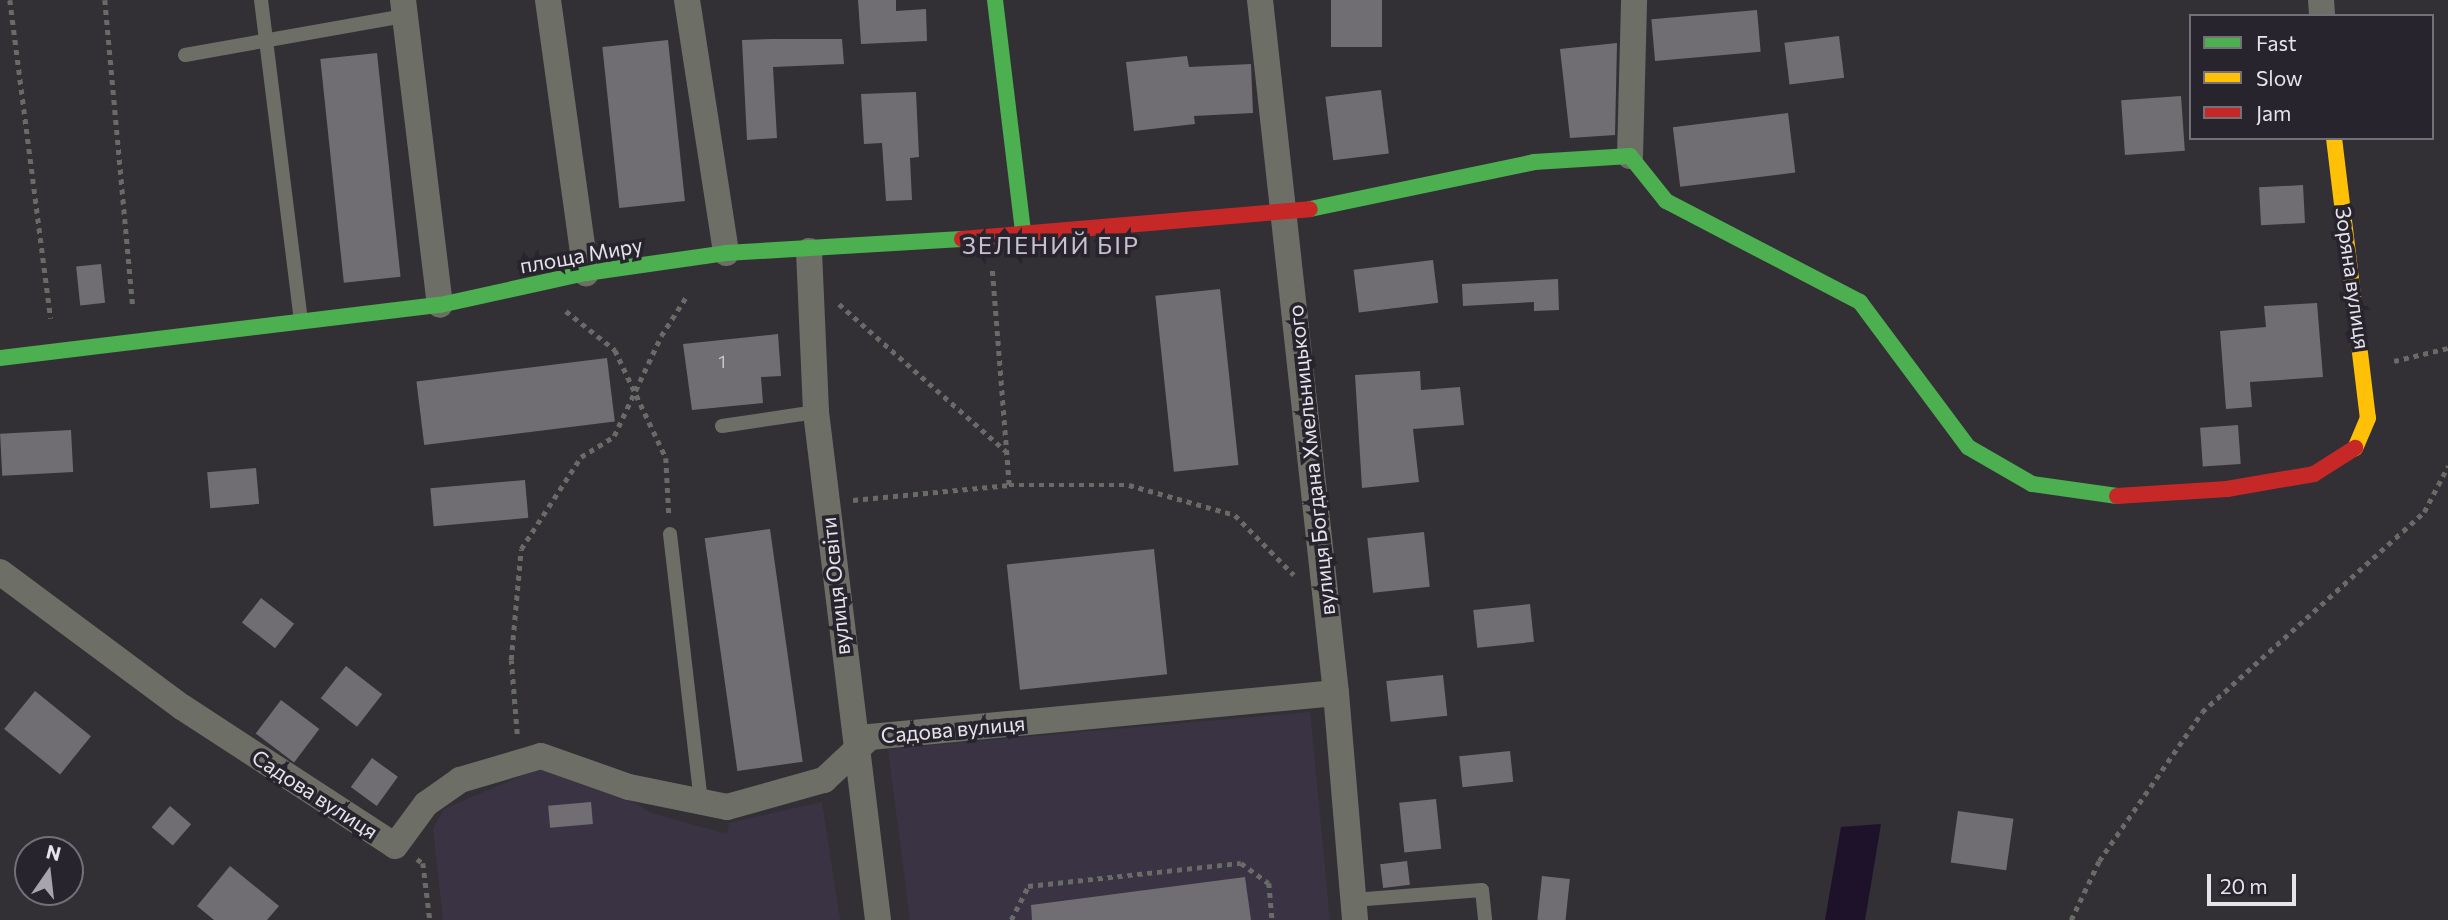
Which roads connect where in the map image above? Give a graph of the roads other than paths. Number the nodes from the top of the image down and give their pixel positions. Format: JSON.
{"nodes":[{"id":1,"x":261,"y":0,"type":"edge"},
{"id":2,"x":548,"y":0,"type":"edge"},
{"id":3,"x":687,"y":0,"type":"edge"},
{"id":4,"x":995,"y":0,"type":"edge"},
{"id":5,"x":1260,"y":0,"type":"edge"},
{"id":6,"x":1634,"y":0,"type":"edge"},
{"id":7,"x":404,"y":8,"type":"edge"},
{"id":8,"x":266,"y":40,"type":"junction"},
{"id":9,"x":185,"y":55,"type":"dead end"},
{"id":10,"x":2334,"y":140,"type":"edge"},
{"id":11,"x":1630,"y":156,"type":"junction"},
{"id":12,"x":1284,"y":214,"type":"junction"},
{"id":13,"x":1023,"y":230,"type":"junction"},
{"id":14,"x":809,"y":251,"type":"junction"},
{"id":15,"x":719,"y":254,"type":"junction"},
{"id":16,"x":586,"y":273,"type":"junction"},
{"id":17,"x":440,"y":305,"type":"junction"},
{"id":18,"x":301,"y":321,"type":"junction"},
{"id":19,"x":0,"y":358,"type":"edge"},
{"id":20,"x":816,"y":412,"type":"junction"},
{"id":21,"x":722,"y":426,"type":"dead end"},
{"id":22,"x":670,"y":534,"type":"road end"},
{"id":23,"x":0,"y":572,"type":"edge"},
{"id":24,"x":1336,"y":693,"type":"junction"},
{"id":25,"x":854,"y":752,"type":"junction"},
{"id":26,"x":701,"y":801,"type":"junction"},
{"id":27,"x":1354,"y":910,"type":"edge"},
{"id":28,"x":878,"y":920,"type":"edge"},
{"id":29,"x":1485,"y":920,"type":"edge"}],
"edges":[{"from":1,"to":8,"type":"lane"},
{"from":2,"to":16,"type":"street"},
{"from":3,"to":15,"type":"street"},
{"from":4,"to":13,"type":"street"},
{"from":5,"to":12,"type":"street","name":"вулиця Богдана Хмельницького"},
{"from":6,"to":11,"type":"street"},
{"from":7,"to":8,"type":"lane"},
{"from":7,"to":17,"type":"street"},
{"from":8,"to":9,"type":"lane"},
{"from":8,"to":18,"type":"lane"},
{"from":10,"to":11,"type":"street","name":"Зоряна вулиця"},
{"from":11,"to":12,"type":"street","name":"площа Миру"},
{"from":12,"to":13,"type":"street","name":"площа Миру"},
{"from":12,"to":24,"type":"street","name":"вулиця Богдана Хмельницького"},
{"from":13,"to":14,"type":"street","name":"площа Миру"},
{"from":14,"to":15,"type":"street","name":"площа Миру"},
{"from":14,"to":20,"type":"street","name":"вулиця Освіти"},
{"from":15,"to":16,"type":"street","name":"площа Миру"},
{"from":16,"to":17,"type":"street","name":"площа Миру"},
{"from":17,"to":18,"type":"street","name":"площа Миру"},
{"from":18,"to":19,"type":"street","name":"площа Миру"},
{"from":20,"to":21,"type":"lane"},
{"from":20,"to":25,"type":"street","name":"вулиця Освіти"},
{"from":22,"to":26,"type":"lane"},
{"from":23,"to":26,"type":"street","name":"Садова вулиця"},
{"from":24,"to":25,"type":"street","name":"Садова вулиця"},
{"from":24,"to":27,"type":"street","name":"вулиця Богдана Хмельницького"},
{"from":25,"to":26,"type":"street","name":"Садова вулиця"},
{"from":25,"to":28,"type":"street","name":"вулиця Освіти"},
{"from":27,"to":29,"type":"lane"}]}
